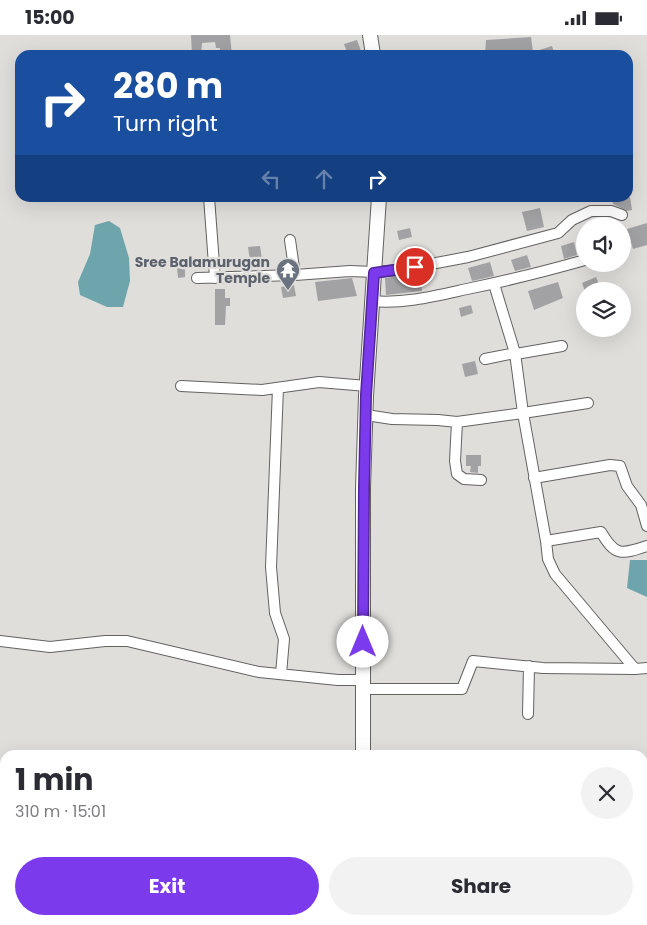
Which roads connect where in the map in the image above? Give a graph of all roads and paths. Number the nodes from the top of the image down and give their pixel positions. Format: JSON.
{"nodes":[{"id":1,"x":370,"y":35,"type":"edge"},
{"id":2,"x":372,"y":50,"type":"edge"},
{"id":3,"x":209,"y":202,"type":"edge"},
{"id":4,"x":379,"y":202,"type":"edge"},
{"id":5,"x":622,"y":215,"type":"dead end"},
{"id":6,"x":290,"y":240,"type":"dead end"},
{"id":7,"x":576,"y":262,"type":"edge"},
{"id":8,"x":374,"y":273,"type":"junction"},
{"id":9,"x":294,"y":275,"type":"junction"},
{"id":10,"x":215,"y":278,"type":"junction"},
{"id":11,"x":197,"y":279,"type":"dead end"},
{"id":12,"x":494,"y":284,"type":"junction"},
{"id":13,"x":372,"y":301,"type":"junction"},
{"id":14,"x":562,"y":346,"type":"dead end"},
{"id":15,"x":516,"y":353,"type":"junction"},
{"id":16,"x":485,"y":359,"type":"dead end"},
{"id":17,"x":181,"y":386,"type":"dead end"},
{"id":18,"x":367,"y":386,"type":"junction"},
{"id":19,"x":278,"y":387,"type":"junction"},
{"id":20,"x":588,"y":403,"type":"dead end"},
{"id":21,"x":523,"y":413,"type":"junction"},
{"id":22,"x":366,"y":415,"type":"junction"},
{"id":23,"x":457,"y":422,"type":"junction"},
{"id":24,"x":534,"y":478,"type":"junction"},
{"id":25,"x":480,"y":480,"type":"dead end"},
{"id":26,"x":647,"y":526,"type":"edge"},
{"id":27,"x":546,"y":541,"type":"junction"},
{"id":28,"x":647,"y":547,"type":"edge"},
{"id":29,"x":0,"y":641,"type":"edge"},
{"id":30,"x":529,"y":667,"type":"junction"},
{"id":31,"x":647,"y":668,"type":"edge"},
{"id":32,"x":635,"y":669,"type":"junction"},
{"id":33,"x":281,"y":674,"type":"junction"},
{"id":34,"x":363,"y":685,"type":"junction"},
{"id":35,"x":528,"y":714,"type":"dead end"},
{"id":36,"x":363,"y":750,"type":"edge"}],
"edges":[{"from":1,"to":2,"type":"main road"},
{"from":3,"to":10,"type":"street"},
{"from":4,"to":8,"type":"main road"},
{"from":5,"to":8,"type":"street"},
{"from":6,"to":9,"type":"street"},
{"from":7,"to":12,"type":"street"},
{"from":8,"to":9,"type":"street"},
{"from":8,"to":13,"type":"main road"},
{"from":9,"to":10,"type":"street"},
{"from":10,"to":11,"type":"street"},
{"from":12,"to":13,"type":"street"},
{"from":12,"to":15,"type":"street"},
{"from":13,"to":18,"type":"main road"},
{"from":14,"to":15,"type":"street"},
{"from":15,"to":16,"type":"street"},
{"from":15,"to":21,"type":"street"},
{"from":17,"to":19,"type":"street"},
{"from":18,"to":19,"type":"street"},
{"from":18,"to":22,"type":"main road"},
{"from":19,"to":33,"type":"street"},
{"from":20,"to":21,"type":"street"},
{"from":21,"to":23,"type":"street"},
{"from":21,"to":24,"type":"street"},
{"from":22,"to":23,"type":"street"},
{"from":22,"to":34,"type":"main road"},
{"from":23,"to":25,"type":"street"},
{"from":24,"to":26,"type":"street"},
{"from":24,"to":27,"type":"street"},
{"from":27,"to":28,"type":"street"},
{"from":27,"to":32,"type":"street"},
{"from":29,"to":33,"type":"street"},
{"from":30,"to":32,"type":"street"},
{"from":30,"to":34,"type":"street"},
{"from":30,"to":35,"type":"street"},
{"from":31,"to":32,"type":"street"},
{"from":33,"to":34,"type":"street"},
{"from":34,"to":36,"type":"main road"}]}
